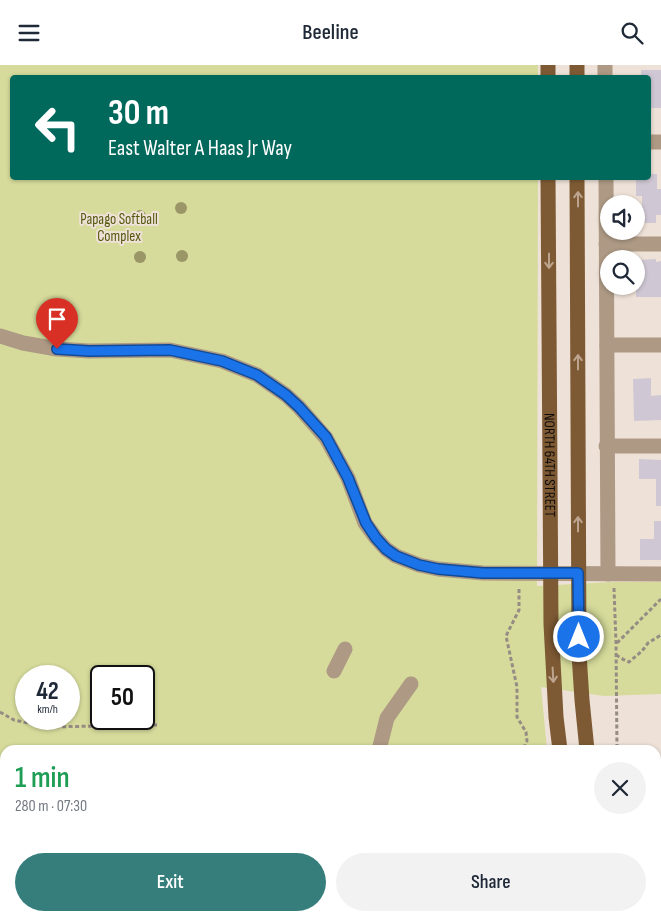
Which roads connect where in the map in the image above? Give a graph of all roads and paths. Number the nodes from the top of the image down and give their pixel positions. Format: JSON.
{"nodes":[{"id":1,"x":548,"y":180,"type":"edge"},
{"id":2,"x":578,"y":180,"type":"edge"},
{"id":3,"x":606,"y":180,"type":"edge"},
{"id":4,"x":606,"y":244,"type":"junction"},
{"id":5,"x":661,"y":244,"type":"edge"},
{"id":6,"x":0,"y":336,"type":"edge"},
{"id":7,"x":607,"y":345,"type":"junction"},
{"id":8,"x":661,"y":345,"type":"edge"},
{"id":9,"x":606,"y":446,"type":"junction"},
{"id":10,"x":661,"y":446,"type":"edge"},
{"id":11,"x":550,"y":573,"type":"junction"},
{"id":12,"x":578,"y":573,"type":"junction"},
{"id":13,"x":608,"y":574,"type":"junction"},
{"id":14,"x":661,"y":574,"type":"edge"},
{"id":15,"x":519,"y":588,"type":"dead end"},
{"id":16,"x":661,"y":599,"type":"edge"},
{"id":17,"x":661,"y":635,"type":"edge"},
{"id":18,"x":616,"y":643,"type":"junction"},
{"id":19,"x":345,"y":649,"type":"dead end"},
{"id":20,"x":616,"y":655,"type":"junction"},
{"id":21,"x":334,"y":671,"type":"dead end"},
{"id":22,"x":411,"y":684,"type":"dead end"},
{"id":23,"x":0,"y":712,"type":"edge"},
{"id":24,"x":157,"y":725,"type":"dead end"},
{"id":25,"x":380,"y":745,"type":"edge"},
{"id":26,"x":525,"y":745,"type":"edge"},
{"id":27,"x":559,"y":745,"type":"edge"},
{"id":28,"x":586,"y":745,"type":"edge"},
{"id":29,"x":617,"y":745,"type":"edge"}],
"edges":[{"from":1,"to":11,"type":"main road","name":"NORTH 64TH STREET","one_way":true},
{"from":12,"to":2,"type":"main road","name":"NORTH 64TH STREET","one_way":true},
{"from":3,"to":4,"type":"street"},
{"from":4,"to":5,"type":"street"},
{"from":4,"to":7,"type":"street"},
{"from":6,"to":11,"type":"street"},
{"from":7,"to":8,"type":"street"},
{"from":7,"to":9,"type":"street"},
{"from":9,"to":10,"type":"street"},
{"from":9,"to":13,"type":"street"},
{"from":11,"to":12,"type":"street"},
{"from":11,"to":27,"type":"main road","name":"NORTH 64TH STREET","one_way":true},
{"from":12,"to":13,"type":"street"},
{"from":12,"to":28,"type":"main road","name":"NORTH 64TH STREET"},
{"from":13,"to":14,"type":"street"},
{"from":13,"to":18,"type":"path"},
{"from":15,"to":26,"type":"path"},
{"from":16,"to":18,"type":"path"},
{"from":17,"to":20,"type":"path"},
{"from":18,"to":20,"type":"path"},
{"from":19,"to":21,"type":"street"},
{"from":20,"to":29,"type":"path"},
{"from":22,"to":25,"type":"street"},
{"from":23,"to":24,"type":"path"}]}
